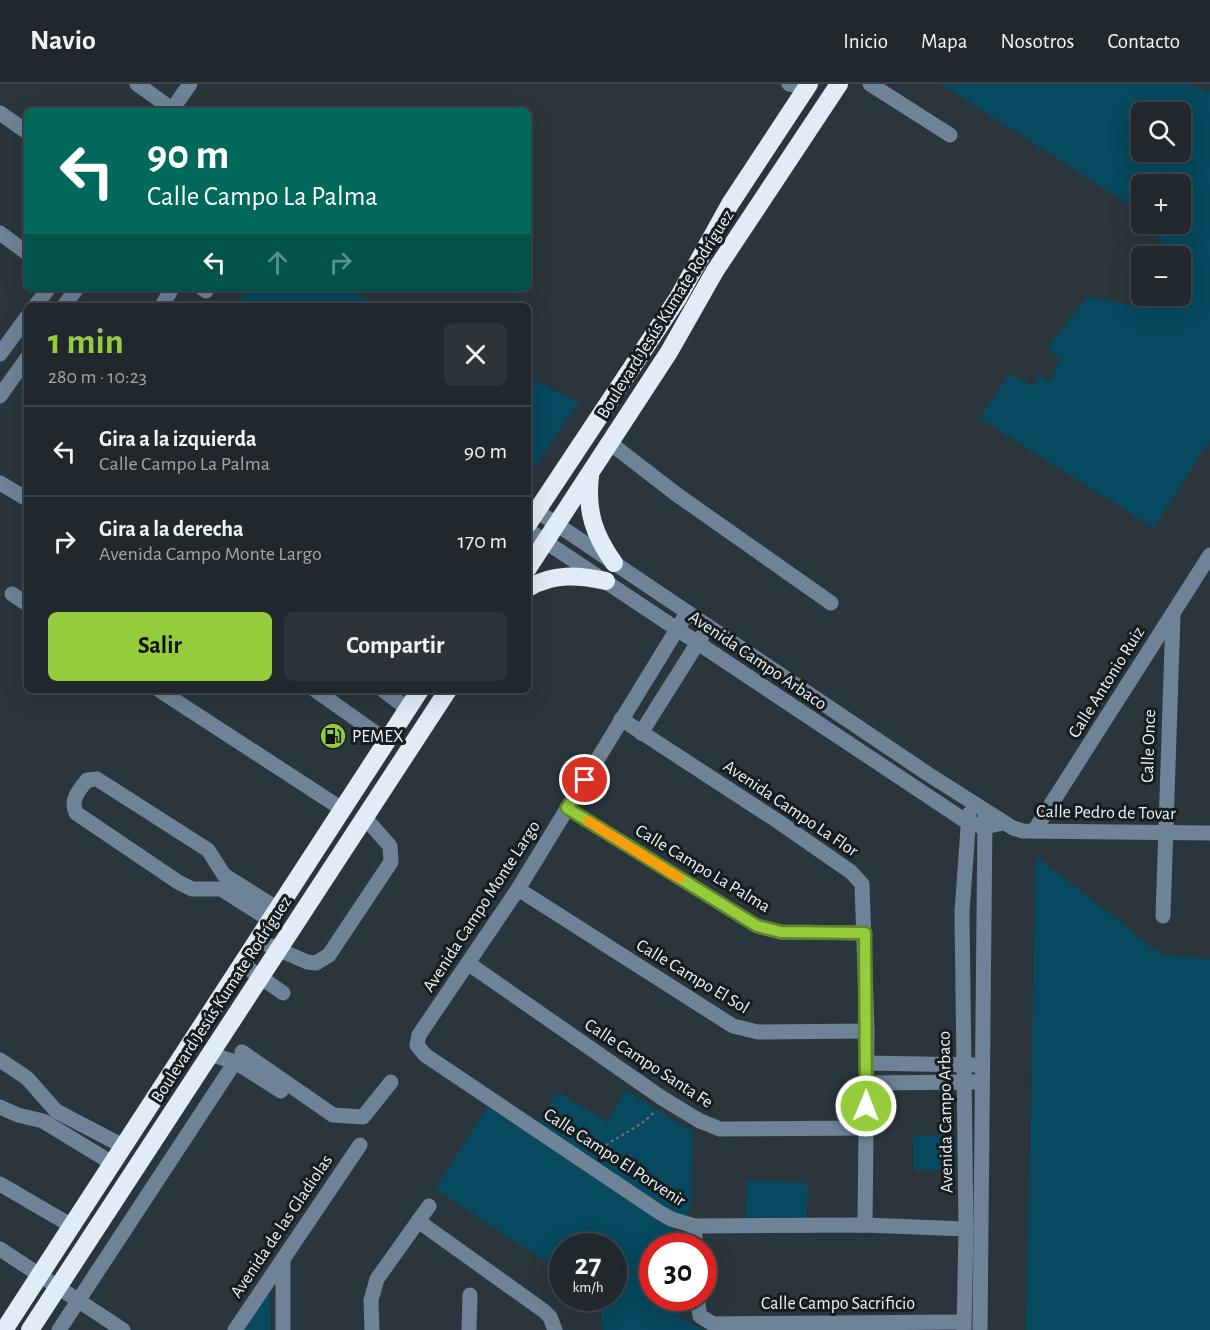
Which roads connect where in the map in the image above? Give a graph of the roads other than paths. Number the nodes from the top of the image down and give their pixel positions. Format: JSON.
{"nodes":[{"id":1,"x":136,"y":84,"type":"edge"},
{"id":2,"x":190,"y":84,"type":"edge"},
{"id":3,"x":789,"y":84,"type":"edge"},
{"id":4,"x":839,"y":84,"type":"edge"},
{"id":5,"x":870,"y":84,"type":"edge"},
{"id":6,"x":808,"y":86,"type":"edge"},
{"id":7,"x":168,"y":108,"type":"edge"},
{"id":8,"x":172,"y":108,"type":"edge"},
{"id":9,"x":0,"y":113,"type":"edge"},
{"id":10,"x":24,"y":130,"type":"edge"},
{"id":11,"x":950,"y":135,"type":"dead end"},
{"id":12,"x":730,"y":204,"type":"junction"},
{"id":13,"x":750,"y":219,"type":"junction"},
{"id":14,"x":0,"y":233,"type":"edge"},
{"id":15,"x":24,"y":251,"type":"edge"},
{"id":16,"x":24,"y":321,"type":"edge"},
{"id":17,"x":0,"y":354,"type":"edge"},
{"id":18,"x":24,"y":362,"type":"edge"},
{"id":19,"x":0,"y":396,"type":"edge"},
{"id":20,"x":610,"y":443,"type":"junction"},
{"id":21,"x":591,"y":472,"type":"junction"},
{"id":22,"x":0,"y":483,"type":"edge"},
{"id":23,"x":24,"y":497,"type":"edge"},
{"id":24,"x":532,"y":518,"type":"edge"},
{"id":25,"x":556,"y":526,"type":"junction"},
{"id":26,"x":531,"y":532,"type":"edge"},
{"id":27,"x":545,"y":542,"type":"junction"},
{"id":28,"x":1210,"y":555,"type":"edge"},
{"id":29,"x":531,"y":563,"type":"edge"},
{"id":30,"x":615,"y":563,"type":"junction"},
{"id":31,"x":606,"y":581,"type":"junction"},
{"id":32,"x":531,"y":587,"type":"edge"},
{"id":33,"x":12,"y":594,"type":"dead end"},
{"id":34,"x":24,"y":602,"type":"edge"},
{"id":35,"x":831,"y":603,"type":"dead end"},
{"id":36,"x":687,"y":613,"type":"junction"},
{"id":37,"x":1173,"y":613,"type":"junction"},
{"id":38,"x":709,"y":626,"type":"junction"},
{"id":39,"x":678,"y":629,"type":"junction"},
{"id":40,"x":698,"y":643,"type":"junction"},
{"id":41,"x":164,"y":693,"type":"edge"},
{"id":42,"x":319,"y":693,"type":"edge"},
{"id":43,"x":387,"y":693,"type":"edge"},
{"id":44,"x":418,"y":693,"type":"edge"},
{"id":45,"x":446,"y":693,"type":"edge"},
{"id":46,"x":408,"y":709,"type":"junction"},
{"id":47,"x":621,"y":719,"type":"junction"},
{"id":48,"x":641,"y":733,"type":"junction"},
{"id":49,"x":387,"y":741,"type":"junction"},
{"id":50,"x":971,"y":802,"type":"junction"},
{"id":51,"x":567,"y":808,"type":"junction"},
{"id":52,"x":342,"y":809,"type":"junction"},
{"id":53,"x":985,"y":810,"type":"junction"},
{"id":54,"x":365,"y":818,"type":"junction"},
{"id":55,"x":967,"y":822,"type":"junction"},
{"id":56,"x":1003,"y":823,"type":"junction"},
{"id":57,"x":984,"y":826,"type":"junction"},
{"id":58,"x":1034,"y":831,"type":"junction"},
{"id":59,"x":1165,"y":833,"type":"junction"},
{"id":60,"x":1210,"y":833,"type":"edge"},
{"id":61,"x":219,"y":866,"type":"junction"},
{"id":62,"x":205,"y":887,"type":"junction"},
{"id":63,"x":518,"y":889,"type":"junction"},
{"id":64,"x":274,"y":914,"type":"junction"},
{"id":65,"x":1163,"y":916,"type":"dead end"},
{"id":66,"x":865,"y":933,"type":"junction"},
{"id":67,"x":257,"y":940,"type":"junction"},
{"id":68,"x":277,"y":951,"type":"junction"},
{"id":69,"x":242,"y":964,"type":"junction"},
{"id":70,"x":469,"y":964,"type":"junction"},
{"id":71,"x":260,"y":978,"type":"junction"},
{"id":72,"x":283,"y":993,"type":"dead end"},
{"id":73,"x":867,"y":1031,"type":"junction"},
{"id":74,"x":419,"y":1035,"type":"joint"},
{"id":75,"x":210,"y":1054,"type":"junction"},
{"id":76,"x":238,"y":1057,"type":"junction"},
{"id":77,"x":0,"y":1060,"type":"edge"},
{"id":78,"x":867,"y":1063,"type":"junction"},
{"id":79,"x":965,"y":1064,"type":"junction"},
{"id":80,"x":982,"y":1065,"type":"junction"},
{"id":81,"x":391,"y":1082,"type":"dead end"},
{"id":82,"x":965,"y":1082,"type":"junction"},
{"id":83,"x":982,"y":1082,"type":"junction"},
{"id":84,"x":867,"y":1083,"type":"junction"},
{"id":85,"x":40,"y":1094,"type":"junction"},
{"id":86,"x":0,"y":1107,"type":"edge"},
{"id":87,"x":26,"y":1116,"type":"junction"},
{"id":88,"x":866,"y":1128,"type":"junction"},
{"id":89,"x":360,"y":1144,"type":"dead end"},
{"id":90,"x":123,"y":1146,"type":"junction"},
{"id":91,"x":112,"y":1163,"type":"junction"},
{"id":92,"x":137,"y":1166,"type":"junction"},
{"id":93,"x":157,"y":1179,"type":"junction"},
{"id":94,"x":0,"y":1184,"type":"edge"},
{"id":95,"x":429,"y":1206,"type":"dead end"},
{"id":96,"x":418,"y":1221,"type":"junction"},
{"id":97,"x":865,"y":1225,"type":"junction"},
{"id":98,"x":72,"y":1226,"type":"junction"},
{"id":99,"x":695,"y":1226,"type":"junction"},
{"id":100,"x":966,"y":1228,"type":"junction"},
{"id":101,"x":695,"y":1233,"type":"edge"},
{"id":102,"x":0,"y":1250,"type":"edge"},
{"id":103,"x":283,"y":1259,"type":"junction"},
{"id":104,"x":39,"y":1276,"type":"junction"},
{"id":105,"x":57,"y":1288,"type":"junction"},
{"id":106,"x":470,"y":1295,"type":"dead end"},
{"id":107,"x":77,"y":1301,"type":"junction"},
{"id":108,"x":699,"y":1311,"type":"edge"},
{"id":109,"x":964,"y":1326,"type":"edge"},
{"id":110,"x":4,"y":1330,"type":"edge"},
{"id":111,"x":30,"y":1330,"type":"edge"},
{"id":112,"x":59,"y":1330,"type":"edge"},
{"id":113,"x":123,"y":1330,"type":"edge"},
{"id":114,"x":235,"y":1330,"type":"edge"},
{"id":115,"x":284,"y":1330,"type":"edge"},
{"id":116,"x":372,"y":1330,"type":"edge"},
{"id":117,"x":469,"y":1330,"type":"edge"},
{"id":118,"x":555,"y":1330,"type":"edge"},
{"id":119,"x":980,"y":1330,"type":"edge"}],
"edges":[{"from":1,"to":7,"type":"street"},
{"from":2,"to":8,"type":"street"},
{"from":3,"to":6,"type":"street"},
{"from":4,"to":13,"type":"highway","name":"Boulevard Jesús Kumate Rodríguez"},
{"from":5,"to":11,"type":"street"},
{"from":6,"to":12,"type":"highway","name":"Boulevard Jesús Kumate Rodríguez"},
{"from":9,"to":10,"type":"street"},
{"from":12,"to":13,"type":"highway"},
{"from":12,"to":24,"type":"highway","name":"Boulevard Jesús Kumate Rodríguez"},
{"from":13,"to":20,"type":"highway","name":"Boulevard Jesús Kumate Rodríguez"},
{"from":14,"to":15,"type":"street"},
{"from":16,"to":17,"type":"street"},
{"from":18,"to":19,"type":"street"},
{"from":20,"to":21,"type":"highway","name":"Boulevard Jesús Kumate Rodríguez"},
{"from":20,"to":35,"type":"street"},
{"from":21,"to":25,"type":"highway","name":"Boulevard Jesús Kumate Rodríguez"},
{"from":21,"to":30,"type":"highway"},
{"from":22,"to":23,"type":"street"},
{"from":24,"to":25,"type":"street","name":"Avenida Campo Arbaco"},
{"from":25,"to":27,"type":"highway","name":"Boulevard Jesús Kumate Rodríguez"},
{"from":25,"to":30,"type":"street","name":"Avenida Campo Arbaco"},
{"from":26,"to":27,"type":"street","name":"Avenida Campo Arbaco"},
{"from":27,"to":29,"type":"highway","name":"Boulevard Jesús Kumate Rodríguez"},
{"from":27,"to":31,"type":"street","name":"Avenida Campo Arbaco"},
{"from":28,"to":37,"type":"street","name":"Calle Antonio Ruiz"},
{"from":30,"to":36,"type":"street","name":"Avenida Campo Arbaco"},
{"from":31,"to":32,"type":"highway"},
{"from":31,"to":39,"type":"street","name":"Avenida Campo Arbaco"},
{"from":33,"to":34,"type":"street"},
{"from":36,"to":38,"type":"street","name":"Avenida Campo Arbaco"},
{"from":36,"to":39,"type":"street","name":"Avenida Campo Monte Largo"},
{"from":37,"to":58,"type":"street","name":"Calle Antonio Ruiz"},
{"from":37,"to":59,"type":"street","name":"Calle Once"},
{"from":38,"to":40,"type":"street"},
{"from":38,"to":50,"type":"street","name":"Avenida Campo Arbaco"},
{"from":39,"to":40,"type":"street","name":"Avenida Campo Arbaco"},
{"from":39,"to":47,"type":"street","name":"Avenida Campo Monte Largo"},
{"from":40,"to":48,"type":"street"},
{"from":40,"to":55,"type":"street","name":"Avenida Campo Arbaco"},
{"from":41,"to":52,"type":"street"},
{"from":42,"to":49,"type":"street"},
{"from":43,"to":46,"type":"street"},
{"from":44,"to":46,"type":"highway","name":"Boulevard Jesús Kumate Rodríguez"},
{"from":45,"to":54,"type":"highway","name":"Boulevard Jesús Kumate Rodríguez"},
{"from":46,"to":49,"type":"highway","name":"Boulevard Jesús Kumate Rodríguez"},
{"from":47,"to":48,"type":"street","name":"Avenida Campo La Flor"},
{"from":47,"to":51,"type":"street","name":"Avenida Campo Monte Largo"},
{"from":48,"to":66,"type":"street","name":"Avenida Campo La Flor"},
{"from":49,"to":52,"type":"highway","name":"Boulevard Jesús Kumate Rodríguez"},
{"from":50,"to":53,"type":"street","name":"Avenida Campo Arbaco"},
{"from":50,"to":55,"type":"street","name":"Avenida Campo Arbaco"},
{"from":51,"to":63,"type":"street","name":"Avenida Campo Monte Largo"},
{"from":51,"to":66,"type":"street","name":"Calle Campo La Palma"},
{"from":52,"to":64,"type":"highway","name":"Boulevard Jesús Kumate Rodríguez"},
{"from":53,"to":56,"type":"street"},
{"from":53,"to":57,"type":"street","name":"Avenida Campo Arbaco"},
{"from":54,"to":68,"type":"highway","name":"Boulevard Jesús Kumate Rodríguez"},
{"from":54,"to":68,"type":"street"},
{"from":55,"to":57,"type":"street","name":"Avenida Campo Arbaco"},
{"from":55,"to":79,"type":"street","name":"Avenida Campo Arbaco"},
{"from":56,"to":57,"type":"street"},
{"from":56,"to":58,"type":"street","name":"Calle Pedro de Tovar"},
{"from":57,"to":80,"type":"street","name":"Avenida Campo Arbaco"},
{"from":58,"to":59,"type":"street","name":"Calle Pedro de Tovar"},
{"from":59,"to":60,"type":"street","name":"Calle Pedro de Tovar"},
{"from":59,"to":65,"type":"street","name":"Calle Once"},
{"from":61,"to":62,"type":"street"},
{"from":61,"to":62,"type":"street"},
{"from":61,"to":64,"type":"street"},
{"from":62,"to":64,"type":"street"},
{"from":63,"to":70,"type":"street","name":"Avenida Campo Monte Largo"},
{"from":63,"to":73,"type":"street","name":"Calle Campo El Sol"},
{"from":64,"to":67,"type":"highway","name":"Boulevard Jesús Kumate Rodríguez"},
{"from":66,"to":73,"type":"street","name":"Avenida Campo La Flor"},
{"from":67,"to":68,"type":"street"},
{"from":67,"to":69,"type":"highway","name":"Boulevard Jesús Kumate Rodríguez"},
{"from":68,"to":71,"type":"highway","name":"Boulevard Jesús Kumate Rodríguez"},
{"from":69,"to":71,"type":"street"},
{"from":69,"to":90,"type":"highway","name":"Boulevard Jesús Kumate Rodríguez"},
{"from":70,"to":74,"type":"street","name":"Avenida Campo Monte Largo"},
{"from":70,"to":88,"type":"street","name":"Calle Campo Santa Fe"},
{"from":71,"to":72,"type":"street"},
{"from":71,"to":75,"type":"highway","name":"Boulevard Jesús Kumate Rodríguez"},
{"from":73,"to":78,"type":"street","name":"Avenida Campo La Flor"},
{"from":74,"to":99,"type":"street","name":"Calle Campo El Porvenir"},
{"from":75,"to":76,"type":"street"},
{"from":75,"to":92,"type":"highway","name":"Boulevard Jesús Kumate Rodríguez"},
{"from":76,"to":81,"type":"street"},
{"from":76,"to":93,"type":"street"},
{"from":77,"to":85,"type":"street"},
{"from":78,"to":79,"type":"street"},
{"from":78,"to":84,"type":"street","name":"Avenida Campo La Flor"},
{"from":79,"to":80,"type":"street"},
{"from":79,"to":82,"type":"street","name":"Avenida Campo Arbaco"},
{"from":80,"to":83,"type":"street","name":"Avenida Campo Arbaco"},
{"from":82,"to":83,"type":"street"},
{"from":82,"to":84,"type":"street"},
{"from":82,"to":100,"type":"street","name":"Avenida Campo Arbaco"},
{"from":83,"to":119,"type":"street","name":"Avenida Campo Arbaco"},
{"from":84,"to":88,"type":"street","name":"Avenida Campo La Flor"},
{"from":85,"to":87,"type":"street"},
{"from":85,"to":90,"type":"street"},
{"from":86,"to":87,"type":"street"},
{"from":87,"to":91,"type":"street"},
{"from":88,"to":97,"type":"street","name":"Avenida Campo La Flor"},
{"from":89,"to":103,"type":"street","name":"Avenida de las Gladiolas"},
{"from":90,"to":91,"type":"highway","name":"Boulevard Jesús Kumate Rodríguez"},
{"from":91,"to":98,"type":"highway","name":"Boulevard Jesús Kumate Rodríguez"},
{"from":92,"to":93,"type":"street"},
{"from":92,"to":105,"type":"highway","name":"Boulevard Jesús Kumate Rodríguez"},
{"from":93,"to":107,"type":"street"},
{"from":94,"to":98,"type":"street"},
{"from":95,"to":96,"type":"street"},
{"from":96,"to":116,"type":"street"},
{"from":96,"to":118,"type":"street"},
{"from":97,"to":99,"type":"street","name":"Calle Campo El Porvenir"},
{"from":97,"to":100,"type":"street","name":"Calle Campo El Porvenir"},
{"from":98,"to":104,"type":"highway","name":"Boulevard Jesús Kumate Rodríguez"},
{"from":99,"to":101,"type":"street"},
{"from":100,"to":109,"type":"street","name":"Avenida Campo Arbaco"},
{"from":102,"to":104,"type":"street"},
{"from":103,"to":114,"type":"street","name":"Avenida de las Gladiolas"},
{"from":103,"to":115,"type":"street"},
{"from":104,"to":105,"type":"street"},
{"from":104,"to":110,"type":"highway","name":"Boulevard Jesús Kumate Rodríguez"},
{"from":105,"to":107,"type":"street"},
{"from":105,"to":111,"type":"highway","name":"Boulevard Jesús Kumate Rodríguez"},
{"from":106,"to":117,"type":"street"},
{"from":107,"to":112,"type":"street"},
{"from":107,"to":113,"type":"street"},
{"from":108,"to":109,"type":"street","name":"Calle Campo Sacrificio"}]}
